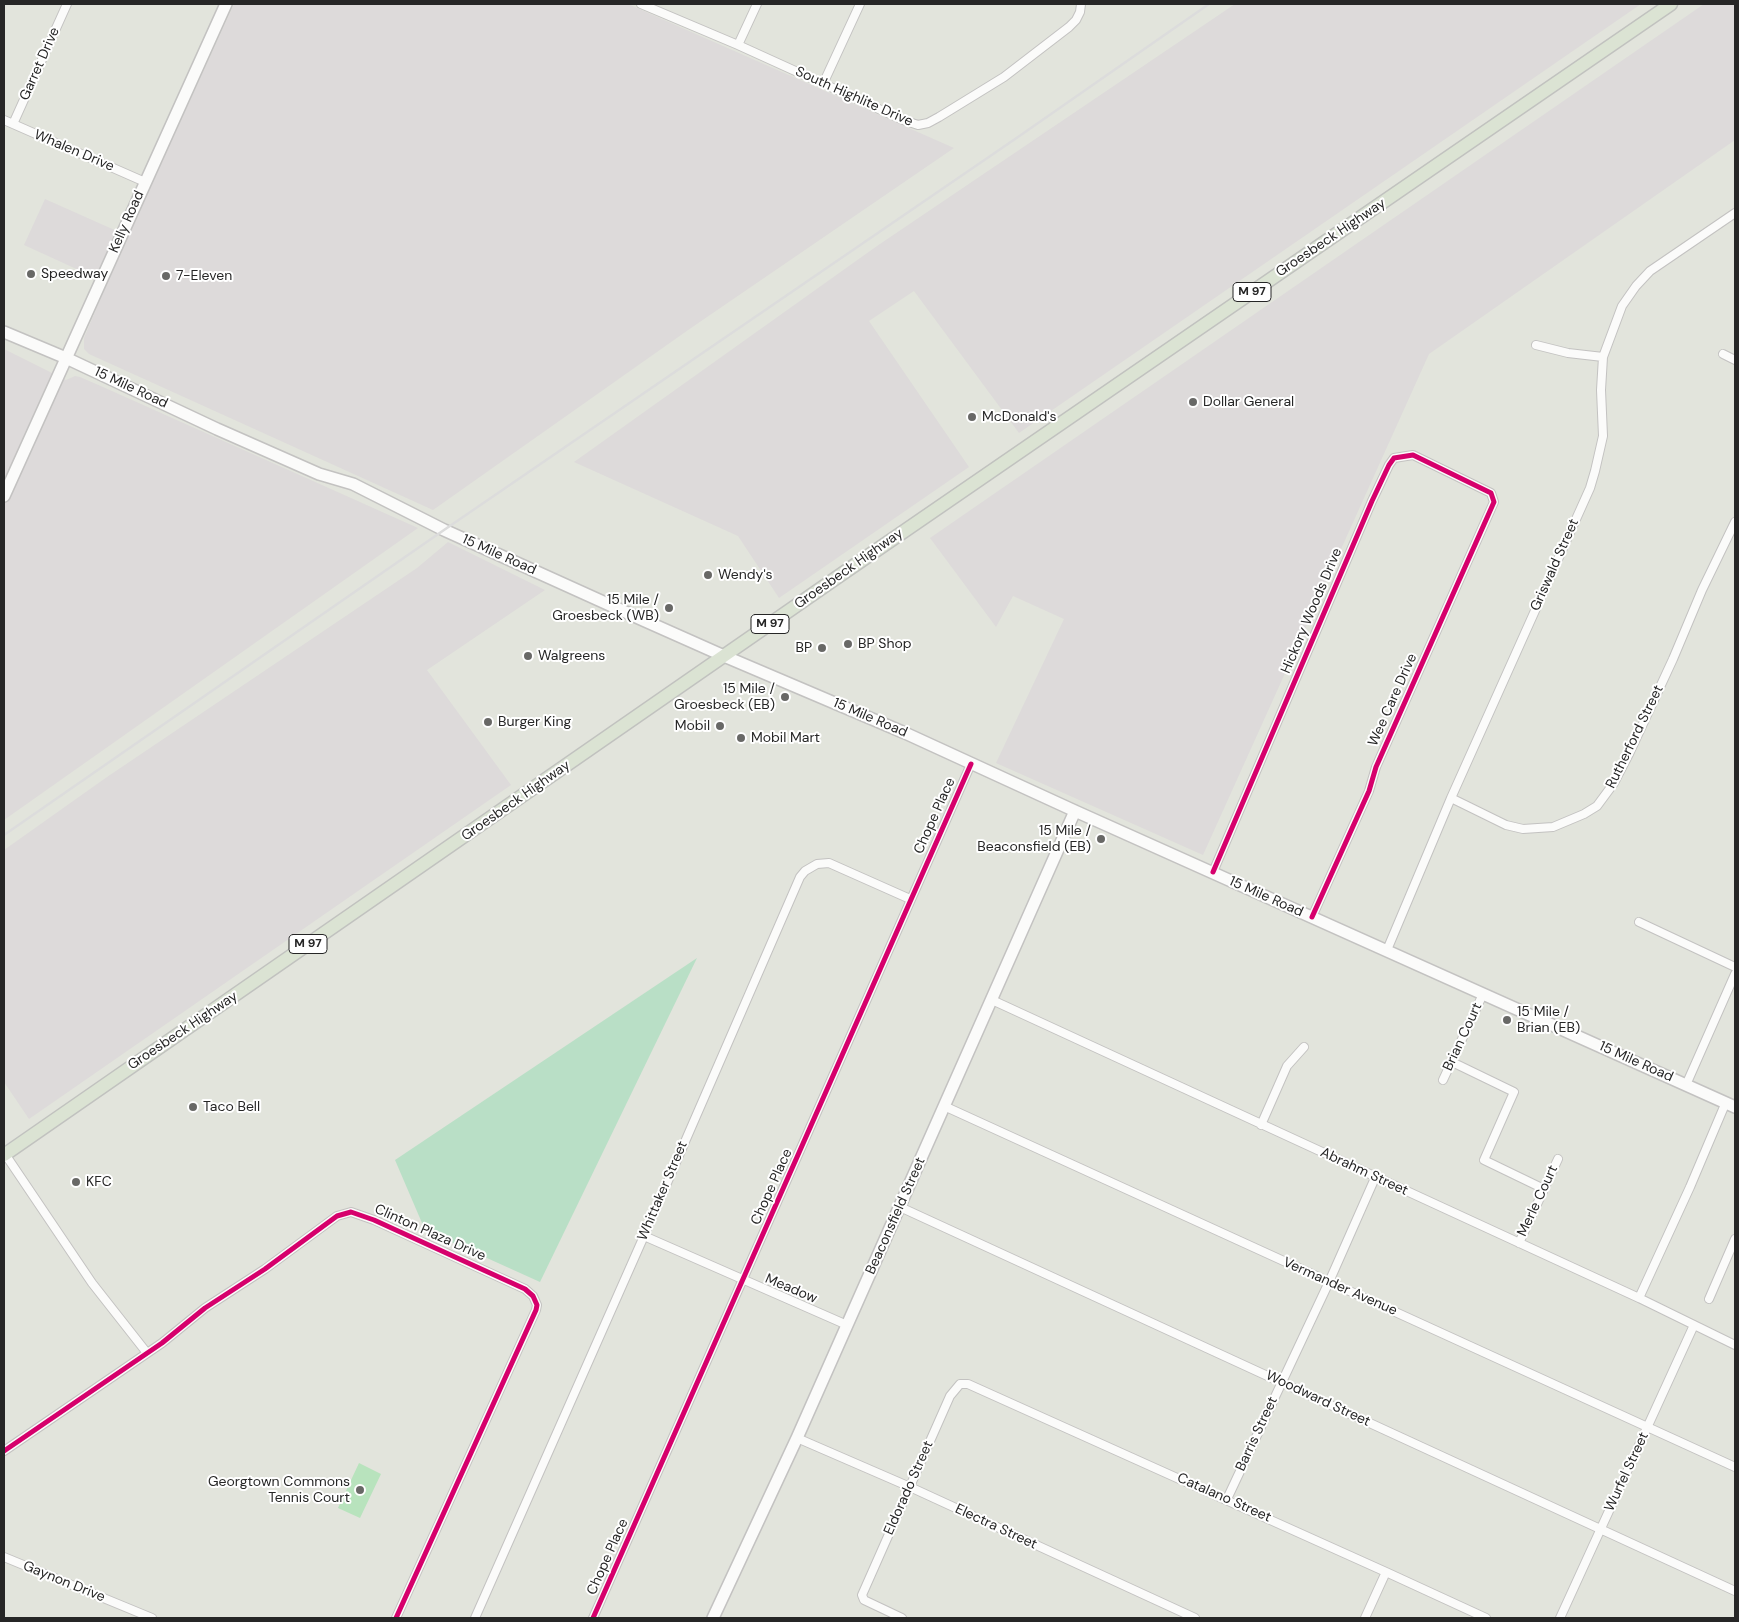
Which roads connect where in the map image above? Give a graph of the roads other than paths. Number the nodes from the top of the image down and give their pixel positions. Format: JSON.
{"nodes":[{"id":1,"x":67,"y":4,"type":"edge"},
{"id":2,"x":226,"y":4,"type":"edge"},
{"id":3,"x":641,"y":4,"type":"edge"},
{"id":4,"x":757,"y":4,"type":"edge"},
{"id":5,"x":860,"y":4,"type":"edge"},
{"id":6,"x":1081,"y":4,"type":"edge"},
{"id":7,"x":1671,"y":4,"type":"edge"},
{"id":8,"x":654,"y":6,"type":"edge"},
{"id":9,"x":738,"y":45,"type":"junction"},
{"id":10,"x":824,"y":84,"type":"junction"},
{"id":11,"x":4,"y":120,"type":"edge"},
{"id":12,"x":13,"y":124,"type":"junction"},
{"id":13,"x":145,"y":182,"type":"junction"},
{"id":14,"x":1735,"y":213,"type":"edge"},
{"id":15,"x":4,"y":332,"type":"edge"},
{"id":16,"x":1536,"y":345,"type":"dead end"},
{"id":17,"x":1723,"y":354,"type":"dead end"},
{"id":18,"x":1602,"y":357,"type":"junction"},
{"id":19,"x":66,"y":358,"type":"junction"},
{"id":20,"x":1735,"y":360,"type":"edge"},
{"id":21,"x":1491,"y":494,"type":"joint"},
{"id":22,"x":4,"y":496,"type":"edge"},
{"id":23,"x":1735,"y":522,"type":"edge"},
{"id":24,"x":724,"y":656,"type":"junction"},
{"id":25,"x":971,"y":764,"type":"junction"},
{"id":26,"x":1451,"y":798,"type":"junction"},
{"id":27,"x":1075,"y":811,"type":"junction"},
{"id":28,"x":1213,"y":872,"type":"junction"},
{"id":29,"x":910,"y":899,"type":"junction"},
{"id":30,"x":1312,"y":917,"type":"junction"},
{"id":31,"x":1639,"y":922,"type":"dead end"},
{"id":32,"x":1388,"y":950,"type":"junction"},
{"id":33,"x":1735,"y":967,"type":"edge"},
{"id":34,"x":1735,"y":974,"type":"edge"},
{"id":35,"x":1483,"y":994,"type":"junction"},
{"id":36,"x":992,"y":1000,"type":"junction"},
{"id":37,"x":1304,"y":1047,"type":"dead end"},
{"id":38,"x":1452,"y":1062,"type":"junction"},
{"id":39,"x":1443,"y":1080,"type":"dead end"},
{"id":40,"x":1686,"y":1085,"type":"junction"},
{"id":41,"x":1730,"y":1105,"type":"edge"},
{"id":42,"x":944,"y":1106,"type":"junction"},
{"id":43,"x":1261,"y":1125,"type":"junction"},
{"id":44,"x":4,"y":1154,"type":"edge"},
{"id":45,"x":1558,"y":1159,"type":"dead end"},
{"id":46,"x":1375,"y":1178,"type":"junction"},
{"id":47,"x":1544,"y":1189,"type":"junction"},
{"id":48,"x":900,"y":1207,"type":"junction"},
{"id":49,"x":644,"y":1236,"type":"junction"},
{"id":50,"x":1735,"y":1239,"type":"edge"},
{"id":51,"x":1519,"y":1243,"type":"junction"},
{"id":52,"x":743,"y":1281,"type":"junction"},
{"id":53,"x":1329,"y":1282,"type":"junction"},
{"id":54,"x":1639,"y":1298,"type":"junction"},
{"id":55,"x":1709,"y":1299,"type":"dead end"},
{"id":56,"x":847,"y":1325,"type":"junction"},
{"id":57,"x":1694,"y":1325,"type":"junction"},
{"id":58,"x":1735,"y":1345,"type":"edge"},
{"id":59,"x":147,"y":1352,"type":"junction"},
{"id":60,"x":1281,"y":1382,"type":"junction"},
{"id":61,"x":960,"y":1384,"type":"joint"},
{"id":62,"x":1648,"y":1426,"type":"junction"},
{"id":63,"x":797,"y":1438,"type":"junction"},
{"id":64,"x":4,"y":1451,"type":"edge"},
{"id":65,"x":1735,"y":1467,"type":"edge"},
{"id":66,"x":910,"y":1487,"type":"junction"},
{"id":67,"x":1226,"y":1500,"type":"junction"},
{"id":68,"x":1602,"y":1528,"type":"junction"},
{"id":69,"x":4,"y":1558,"type":"edge"},
{"id":70,"x":1386,"y":1572,"type":"junction"},
{"id":71,"x":1735,"y":1591,"type":"edge"},
{"id":72,"x":152,"y":1618,"type":"edge"},
{"id":73,"x":396,"y":1618,"type":"edge"},
{"id":74,"x":475,"y":1618,"type":"edge"},
{"id":75,"x":593,"y":1618,"type":"edge"},
{"id":76,"x":713,"y":1618,"type":"edge"},
{"id":77,"x":902,"y":1618,"type":"edge"},
{"id":78,"x":1195,"y":1618,"type":"edge"},
{"id":79,"x":1365,"y":1618,"type":"edge"},
{"id":80,"x":1486,"y":1618,"type":"edge"},
{"id":81,"x":1560,"y":1618,"type":"edge"}],
"edges":[{"from":1,"to":12,"type":"street","name":"Garret Drive"},
{"from":2,"to":13,"type":"main road","name":"Kelly Road"},
{"from":3,"to":8,"type":"street","name":"South Highlite Drive"},
{"from":4,"to":9,"type":"street"},
{"from":5,"to":10,"type":"street"},
{"from":6,"to":10,"type":"street","name":"South Highlite Drive"},
{"from":7,"to":24,"type":"main road","name":"Groesbeck Highway","number":"M 97"},
{"from":8,"to":9,"type":"street","name":"South Highlite Drive"},
{"from":9,"to":10,"type":"street","name":"South Highlite Drive"},
{"from":11,"to":12,"type":"street","name":"Whalen Drive"},
{"from":12,"to":13,"type":"street","name":"Whalen Drive"},
{"from":13,"to":19,"type":"main road","name":"Kelly Road"},
{"from":14,"to":18,"type":"street","name":"Griswald Street"},
{"from":15,"to":19,"type":"main road","name":"15 Mile Road"},
{"from":16,"to":18,"type":"street"},
{"from":17,"to":20,"type":"street"},
{"from":18,"to":26,"type":"street","name":"Griswald Street"},
{"from":19,"to":22,"type":"main road","name":"Kelly Road"},
{"from":19,"to":24,"type":"main road","name":"15 Mile Road"},
{"from":21,"to":28,"type":"street","name":"Hickory Woods Drive"},
{"from":21,"to":30,"type":"street","name":"Wee Care Drive"},
{"from":23,"to":26,"type":"street","name":"Rutherford Street"},
{"from":24,"to":25,"type":"main road","name":"15 Mile Road"},
{"from":24,"to":44,"type":"main road","name":"Groesbeck Highway","number":"M 97"},
{"from":25,"to":27,"type":"main road","name":"15 Mile Road"},
{"from":25,"to":29,"type":"street","name":"Chope Place"},
{"from":26,"to":32,"type":"street","name":"Griswald Street"},
{"from":27,"to":28,"type":"main road","name":"15 Mile Road"},
{"from":27,"to":36,"type":"main road","name":"Beaconsfield Street"},
{"from":28,"to":30,"type":"main road","name":"15 Mile Road"},
{"from":29,"to":49,"type":"street","name":"Whittaker Street"},
{"from":29,"to":52,"type":"street","name":"Chope Place"},
{"from":30,"to":32,"type":"main road","name":"15 Mile Road"},
{"from":31,"to":33,"type":"street"},
{"from":32,"to":35,"type":"main road","name":"15 Mile Road"},
{"from":34,"to":40,"type":"street"},
{"from":35,"to":38,"type":"street","name":"Brian Court"},
{"from":35,"to":40,"type":"main road","name":"15 Mile Road"},
{"from":36,"to":42,"type":"main road","name":"Beaconsfield Street"},
{"from":36,"to":43,"type":"street","name":"Abrahm Street"},
{"from":37,"to":43,"type":"street"},
{"from":38,"to":39,"type":"street","name":"Brian Court"},
{"from":38,"to":47,"type":"street"},
{"from":40,"to":41,"type":"main road","name":"15 Mile Road"},
{"from":41,"to":54,"type":"street"},
{"from":42,"to":48,"type":"main road","name":"Beaconsfield Street"},
{"from":42,"to":53,"type":"street","name":"Vermander Avenue"},
{"from":43,"to":46,"type":"street","name":"Abrahm Street"},
{"from":44,"to":59,"type":"street"},
{"from":45,"to":47,"type":"street","name":"Merle Court"},
{"from":46,"to":51,"type":"street","name":"Abrahm Street"},
{"from":46,"to":53,"type":"street","name":"Barris Street"},
{"from":47,"to":51,"type":"street","name":"Merle Court"},
{"from":48,"to":56,"type":"main road","name":"Beaconsfield Street"},
{"from":48,"to":60,"type":"street","name":"Woodward Street"},
{"from":49,"to":52,"type":"street","name":"Meadow"},
{"from":49,"to":74,"type":"street","name":"Whittaker Street"},
{"from":50,"to":55,"type":"street"},
{"from":51,"to":54,"type":"street","name":"Abrahm Street"},
{"from":52,"to":56,"type":"street","name":"Meadow"},
{"from":52,"to":75,"type":"street","name":"Chope Place"},
{"from":53,"to":60,"type":"street","name":"Barris Street"},
{"from":53,"to":62,"type":"street","name":"Vermander Avenue"},
{"from":54,"to":57,"type":"street","name":"Abrahm Street"},
{"from":56,"to":63,"type":"main road","name":"Beaconsfield Street"},
{"from":57,"to":58,"type":"street","name":"Abrahm Street"},
{"from":57,"to":62,"type":"street","name":"Wurfel Street"},
{"from":59,"to":64,"type":"street","name":"Clinton Plaza Drive"},
{"from":59,"to":73,"type":"street","name":"Clinton Plaza Drive"},
{"from":60,"to":67,"type":"street","name":"Barris Street"},
{"from":60,"to":68,"type":"street","name":"Woodward Street"},
{"from":61,"to":66,"type":"street","name":"Eldorado Street"},
{"from":61,"to":67,"type":"street","name":"Catalano Street"},
{"from":62,"to":65,"type":"street","name":"Vermander Avenue"},
{"from":62,"to":68,"type":"street","name":"Wurfel Street"},
{"from":63,"to":66,"type":"street","name":"Electra Street"},
{"from":63,"to":76,"type":"main road","name":"Beaconsfield Street"},
{"from":66,"to":77,"type":"street","name":"Eldorado Street"},
{"from":66,"to":78,"type":"street","name":"Electra Street"},
{"from":67,"to":70,"type":"street","name":"Catalano Street"},
{"from":68,"to":71,"type":"street","name":"Woodward Street"},
{"from":68,"to":81,"type":"street","name":"Wurfel Street"},
{"from":69,"to":72,"type":"street","name":"Gaynon Drive"},
{"from":70,"to":79,"type":"street"},
{"from":70,"to":80,"type":"street","name":"Catalano Street"}]}
